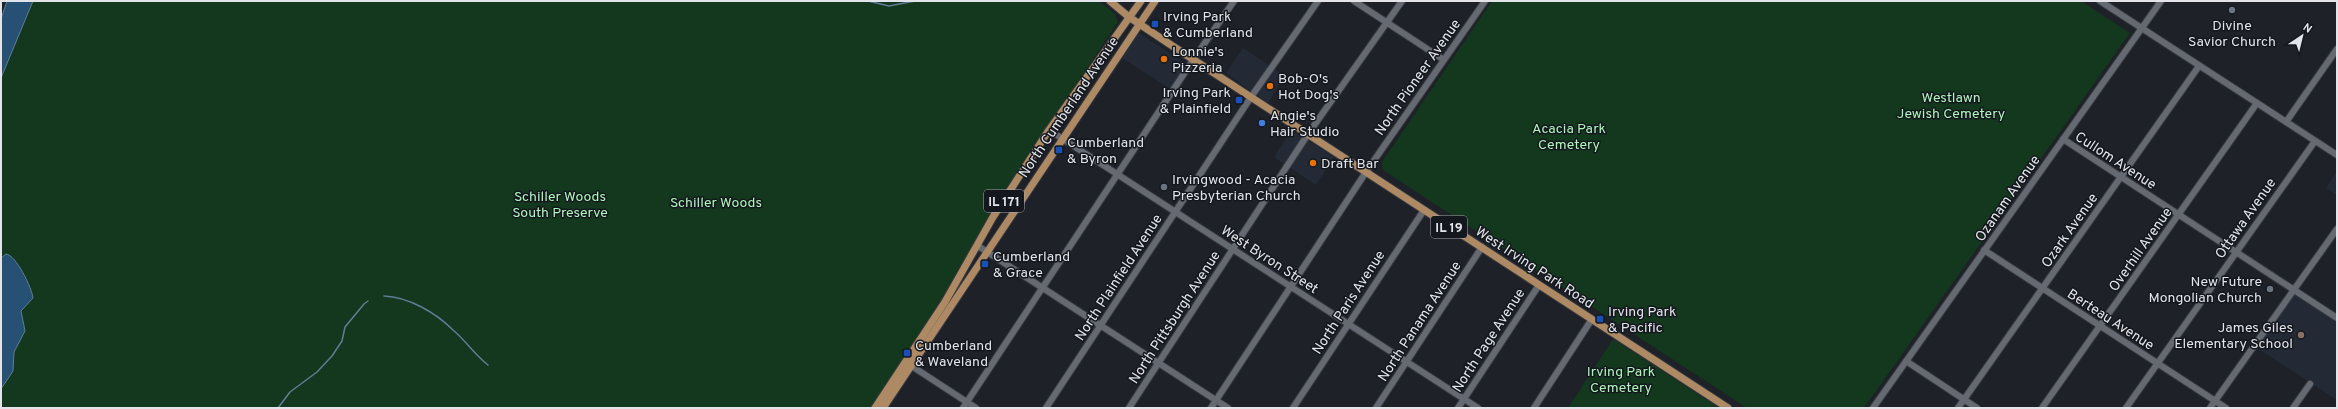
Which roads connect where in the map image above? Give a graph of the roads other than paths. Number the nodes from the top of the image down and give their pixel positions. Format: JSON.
{"nodes":[{"id":1,"x":1110,"y":1,"type":"edge"},
{"id":2,"x":1140,"y":1,"type":"edge"},
{"id":3,"x":1155,"y":1,"type":"edge"},
{"id":4,"x":1234,"y":1,"type":"edge"},
{"id":5,"x":1318,"y":1,"type":"edge"},
{"id":6,"x":1354,"y":1,"type":"edge"},
{"id":7,"x":1402,"y":1,"type":"edge"},
{"id":8,"x":1485,"y":1,"type":"edge"},
{"id":9,"x":2100,"y":1,"type":"edge"},
{"id":10,"x":2161,"y":1,"type":"edge"},
{"id":11,"x":1128,"y":17,"type":"junction"},
{"id":12,"x":1387,"y":23,"type":"junction"},
{"id":13,"x":1139,"y":24,"type":"junction"},
{"id":14,"x":2141,"y":28,"type":"junction"},
{"id":15,"x":2337,"y":49,"type":"edge"},
{"id":16,"x":1193,"y":60,"type":"junction"},
{"id":17,"x":1444,"y":60,"type":"junction"},
{"id":18,"x":2199,"y":66,"type":"junction"},
{"id":19,"x":1251,"y":97,"type":"junction"},
{"id":20,"x":2257,"y":103,"type":"junction"},
{"id":21,"x":2286,"y":122,"type":"junction"},
{"id":22,"x":1049,"y":130,"type":"junction"},
{"id":23,"x":1308,"y":134,"type":"junction"},
{"id":24,"x":1062,"y":138,"type":"junction"},
{"id":25,"x":2063,"y":139,"type":"junction"},
{"id":26,"x":2315,"y":141,"type":"junction"},
{"id":27,"x":2337,"y":155,"type":"edge"},
{"id":28,"x":1366,"y":172,"type":"junction"},
{"id":29,"x":1118,"y":174,"type":"junction"},
{"id":30,"x":2121,"y":177,"type":"junction"},
{"id":31,"x":1424,"y":210,"type":"junction"},
{"id":32,"x":1176,"y":212,"type":"junction"},
{"id":33,"x":2178,"y":214,"type":"junction"},
{"id":34,"x":2337,"y":229,"type":"edge"},
{"id":35,"x":978,"y":246,"type":"junction"},
{"id":36,"x":1482,"y":248,"type":"junction"},
{"id":37,"x":1233,"y":249,"type":"junction"},
{"id":38,"x":1984,"y":250,"type":"junction"},
{"id":39,"x":2236,"y":252,"type":"junction"},
{"id":40,"x":988,"y":253,"type":"junction"},
{"id":41,"x":1539,"y":285,"type":"junction"},
{"id":42,"x":1291,"y":286,"type":"junction"},
{"id":43,"x":1042,"y":288,"type":"junction"},
{"id":44,"x":2042,"y":288,"type":"junction"},
{"id":45,"x":2294,"y":290,"type":"junction"},
{"id":46,"x":2337,"y":318,"type":"edge"},
{"id":47,"x":1592,"y":320,"type":"junction"},
{"id":48,"x":1348,"y":324,"type":"junction"},
{"id":49,"x":1100,"y":326,"type":"junction"},
{"id":50,"x":2100,"y":326,"type":"junction"},
{"id":51,"x":1906,"y":361,"type":"junction"},
{"id":52,"x":905,"y":362,"type":"junction"},
{"id":53,"x":1407,"y":362,"type":"junction"},
{"id":54,"x":1158,"y":363,"type":"junction"},
{"id":55,"x":2157,"y":363,"type":"junction"},
{"id":56,"x":912,"y":366,"type":"junction"},
{"id":57,"x":2310,"y":384,"type":"dead end"},
{"id":58,"x":1464,"y":399,"type":"junction"},
{"id":59,"x":1216,"y":400,"type":"junction"},
{"id":60,"x":1964,"y":400,"type":"junction"},
{"id":61,"x":2215,"y":401,"type":"junction"},
{"id":62,"x":967,"y":402,"type":"junction"},
{"id":63,"x":875,"y":408,"type":"edge"},
{"id":64,"x":883,"y":408,"type":"edge"},
{"id":65,"x":963,"y":408,"type":"edge"},
{"id":66,"x":976,"y":408,"type":"edge"},
{"id":67,"x":1046,"y":408,"type":"edge"},
{"id":68,"x":1129,"y":408,"type":"edge"},
{"id":69,"x":1211,"y":408,"type":"edge"},
{"id":70,"x":1228,"y":408,"type":"edge"},
{"id":71,"x":1293,"y":408,"type":"edge"},
{"id":72,"x":1376,"y":408,"type":"edge"},
{"id":73,"x":1458,"y":408,"type":"edge"},
{"id":74,"x":1478,"y":408,"type":"edge"},
{"id":75,"x":1534,"y":408,"type":"edge"},
{"id":76,"x":1728,"y":408,"type":"edge"},
{"id":77,"x":1872,"y":408,"type":"edge"},
{"id":78,"x":1958,"y":408,"type":"edge"},
{"id":79,"x":1977,"y":408,"type":"edge"},
{"id":80,"x":2042,"y":408,"type":"edge"},
{"id":81,"x":2126,"y":408,"type":"edge"},
{"id":82,"x":2210,"y":408,"type":"edge"},
{"id":83,"x":2226,"y":408,"type":"edge"},
{"id":84,"x":2293,"y":408,"type":"edge"}],
"edges":[{"from":1,"to":11,"type":"main road","name":"West Irving Park Road","number":"IL 19"},
{"from":2,"to":11,"type":"main road","name":"North Cumberland Avenue","number":"IL 171"},
{"from":3,"to":13,"type":"main road","name":"North Cumberland Avenue","number":"IL 171"},
{"from":4,"to":16,"type":"street"},
{"from":5,"to":19,"type":"street","name":"North Plainfield Avenue"},
{"from":6,"to":12,"type":"street"},
{"from":7,"to":12,"type":"street","name":"North Pittsburgh Avenue"},
{"from":8,"to":17,"type":"street","name":"North Pioneer Avenue"},
{"from":9,"to":14,"type":"street"},
{"from":10,"to":14,"type":"street","name":"Ozanam Avenue"},
{"from":11,"to":13,"type":"main road","name":"West Irving Park Road","number":"IL 19"},
{"from":11,"to":22,"type":"main road","name":"North Cumberland Avenue","number":"IL 171"},
{"from":12,"to":17,"type":"street"},
{"from":12,"to":23,"type":"street","name":"North Pittsburgh Avenue"},
{"from":13,"to":16,"type":"main road","name":"West Irving Park Road","number":"IL 19"},
{"from":13,"to":24,"type":"main road","name":"North Cumberland Avenue","number":"IL 171"},
{"from":14,"to":18,"type":"street"},
{"from":14,"to":25,"type":"street","name":"Ozanam Avenue"},
{"from":15,"to":21,"type":"street"},
{"from":16,"to":19,"type":"main road","name":"West Irving Park Road","number":"IL 19"},
{"from":16,"to":29,"type":"street"},
{"from":17,"to":28,"type":"street","name":"North Pioneer Avenue"},
{"from":18,"to":20,"type":"street"},
{"from":18,"to":30,"type":"street","name":"Ozark Avenue"},
{"from":19,"to":23,"type":"main road","name":"West Irving Park Road","number":"IL 19"},
{"from":19,"to":32,"type":"street","name":"North Plainfield Avenue"},
{"from":20,"to":21,"type":"street"},
{"from":20,"to":33,"type":"street","name":"Overhill Avenue"},
{"from":21,"to":26,"type":"street"},
{"from":22,"to":24,"type":"street","name":"West Byron Street"},
{"from":22,"to":35,"type":"main road","name":"North Cumberland Avenue","number":"IL 171"},
{"from":23,"to":28,"type":"main road","name":"West Irving Park Road","number":"IL 19"},
{"from":23,"to":37,"type":"street","name":"North Pittsburgh Avenue"},
{"from":24,"to":29,"type":"street","name":"West Byron Street"},
{"from":24,"to":40,"type":"main road","name":"North Cumberland Avenue","number":"IL 171"},
{"from":25,"to":30,"type":"street","name":"Cullom Avenue"},
{"from":25,"to":38,"type":"street","name":"Ozanam Avenue"},
{"from":26,"to":27,"type":"street"},
{"from":26,"to":39,"type":"street","name":"Ottawa Avenue"},
{"from":28,"to":31,"type":"main road","name":"West Irving Park Road","number":"IL 19"},
{"from":28,"to":42,"type":"street","name":"North Pioneer Avenue"},
{"from":29,"to":32,"type":"street","name":"West Byron Street"},
{"from":29,"to":43,"type":"street"},
{"from":30,"to":33,"type":"street","name":"Cullom Avenue"},
{"from":30,"to":44,"type":"street","name":"Ozark Avenue"},
{"from":31,"to":36,"type":"main road","name":"West Irving Park Road","number":"IL 19"},
{"from":31,"to":48,"type":"street","name":"North Paris Avenue"},
{"from":32,"to":37,"type":"street","name":"West Byron Street"},
{"from":32,"to":49,"type":"street","name":"North Plainfield Avenue"},
{"from":33,"to":39,"type":"street","name":"Cullom Avenue"},
{"from":33,"to":50,"type":"street","name":"Overhill Avenue"},
{"from":34,"to":45,"type":"street"},
{"from":35,"to":40,"type":"street"},
{"from":35,"to":52,"type":"main road","name":"North Cumberland Avenue","number":"IL 171"},
{"from":36,"to":41,"type":"main road","name":"West Irving Park Road","number":"IL 19"},
{"from":36,"to":53,"type":"street","name":"North Panama Avenue"},
{"from":37,"to":42,"type":"street","name":"West Byron Street"},
{"from":37,"to":54,"type":"street","name":"North Pittsburgh Avenue"},
{"from":38,"to":44,"type":"street","name":"Berteau Avenue"},
{"from":38,"to":51,"type":"street","name":"Ozanam Avenue"},
{"from":39,"to":45,"type":"street","name":"Cullom Avenue"},
{"from":39,"to":55,"type":"street","name":"Ottawa Avenue"},
{"from":40,"to":43,"type":"street"},
{"from":40,"to":56,"type":"main road","name":"North Cumberland Avenue","number":"IL 171"},
{"from":41,"to":47,"type":"main road","name":"West Irving Park Road","number":"IL 19"},
{"from":41,"to":58,"type":"street","name":"North Page Avenue"},
{"from":42,"to":48,"type":"street","name":"West Byron Street"},
{"from":42,"to":59,"type":"street","name":"North Pioneer Avenue"},
{"from":43,"to":49,"type":"street"},
{"from":43,"to":62,"type":"street"},
{"from":44,"to":50,"type":"street","name":"Berteau Avenue"},
{"from":44,"to":60,"type":"street","name":"Ozark Avenue"},
{"from":45,"to":46,"type":"street","name":"Cullom Avenue"},
{"from":45,"to":61,"type":"street"},
{"from":47,"to":75,"type":"street"},
{"from":47,"to":76,"type":"main road","name":"West Irving Park Road","number":"IL 19"},
{"from":48,"to":53,"type":"street","name":"West Byron Street"},
{"from":48,"to":71,"type":"street","name":"North Paris Avenue"},
{"from":49,"to":54,"type":"street"},
{"from":49,"to":67,"type":"street","name":"North Plainfield Avenue"},
{"from":50,"to":55,"type":"street","name":"Berteau Avenue"},
{"from":50,"to":80,"type":"street","name":"Overhill Avenue"},
{"from":51,"to":60,"type":"street"},
{"from":51,"to":77,"type":"street","name":"Ozanam Avenue"},
{"from":52,"to":56,"type":"street"},
{"from":52,"to":63,"type":"main road","name":"North Cumberland Avenue","number":"IL 171"},
{"from":53,"to":58,"type":"street","name":"West Byron Street"},
{"from":53,"to":72,"type":"street","name":"North Panama Avenue"},
{"from":54,"to":59,"type":"street"},
{"from":54,"to":68,"type":"street","name":"North Pittsburgh Avenue"},
{"from":55,"to":61,"type":"street","name":"Berteau Avenue"},
{"from":55,"to":81,"type":"street","name":"Ottawa Avenue"},
{"from":56,"to":62,"type":"street"},
{"from":56,"to":64,"type":"main road","name":"North Cumberland Avenue","number":"IL 171"},
{"from":57,"to":84,"type":"street"},
{"from":58,"to":73,"type":"street","name":"North Page Avenue"},
{"from":58,"to":74,"type":"street","name":"West Byron Street"},
{"from":59,"to":69,"type":"street","name":"North Pioneer Avenue"},
{"from":59,"to":70,"type":"street"},
{"from":60,"to":78,"type":"street","name":"Ozark Avenue"},
{"from":60,"to":79,"type":"street"},
{"from":61,"to":82,"type":"street"},
{"from":61,"to":83,"type":"street","name":"Berteau Avenue"},
{"from":62,"to":65,"type":"street"},
{"from":62,"to":66,"type":"street"}]}
